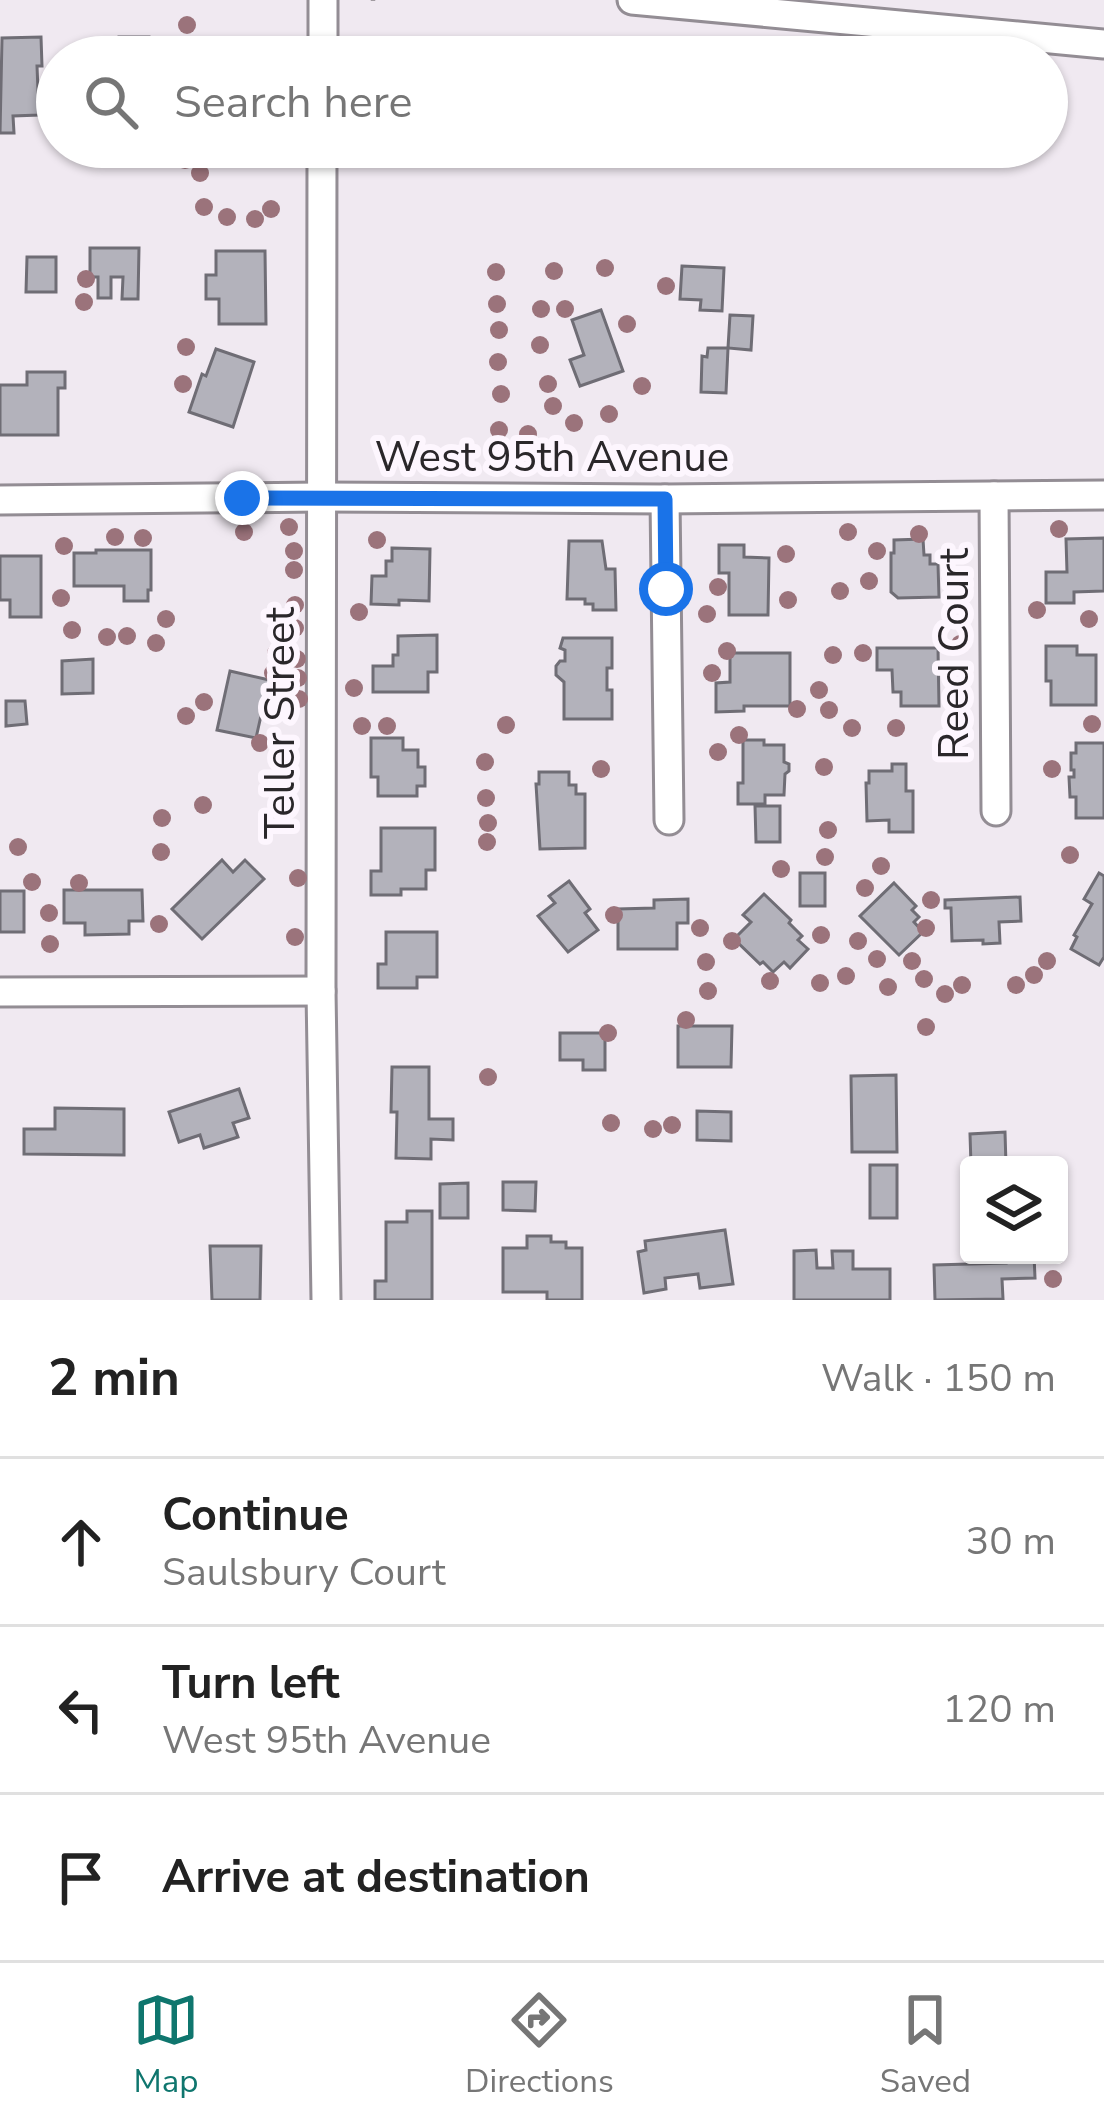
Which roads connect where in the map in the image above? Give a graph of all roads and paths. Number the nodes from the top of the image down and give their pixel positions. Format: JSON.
{"nodes":[{"id":1,"x":323,"y":0,"type":"edge"},
{"id":2,"x":632,"y":0,"type":"edge"},
{"id":3,"x":322,"y":36,"type":"edge"},
{"id":4,"x":1018,"y":36,"type":"edge"},
{"id":5,"x":1068,"y":41,"type":"edge"},
{"id":6,"x":1104,"y":44,"type":"edge"},
{"id":7,"x":322,"y":168,"type":"edge"},
{"id":8,"x":1104,"y":495,"type":"edge"},
{"id":9,"x":994,"y":496,"type":"junction"},
{"id":10,"x":321,"y":497,"type":"junction"},
{"id":11,"x":665,"y":499,"type":"junction"},
{"id":12,"x":0,"y":500,"type":"edge"},
{"id":13,"x":996,"y":812,"type":"dead end"},
{"id":14,"x":668,"y":820,"type":"dead end"},
{"id":15,"x":321,"y":991,"type":"junction"},
{"id":16,"x":0,"y":992,"type":"edge"},
{"id":17,"x":326,"y":1300,"type":"edge"}],
"edges":[{"from":1,"to":3,"type":"street"},
{"from":2,"to":4,"type":"street"},
{"from":5,"to":6,"type":"street"},
{"from":7,"to":10,"type":"street","name":"Teller Street"},
{"from":8,"to":9,"type":"street","name":"West 95th Avenue"},
{"from":9,"to":11,"type":"street","name":"West 95th Avenue"},
{"from":9,"to":13,"type":"street","name":"Reed Court"},
{"from":10,"to":11,"type":"street","name":"West 95th Avenue"},
{"from":10,"to":12,"type":"street","name":"West 95th Avenue"},
{"from":10,"to":15,"type":"street","name":"Teller Street"},
{"from":11,"to":14,"type":"street"},
{"from":15,"to":16,"type":"street"},
{"from":15,"to":17,"type":"street","name":"Teller Street"}]}
